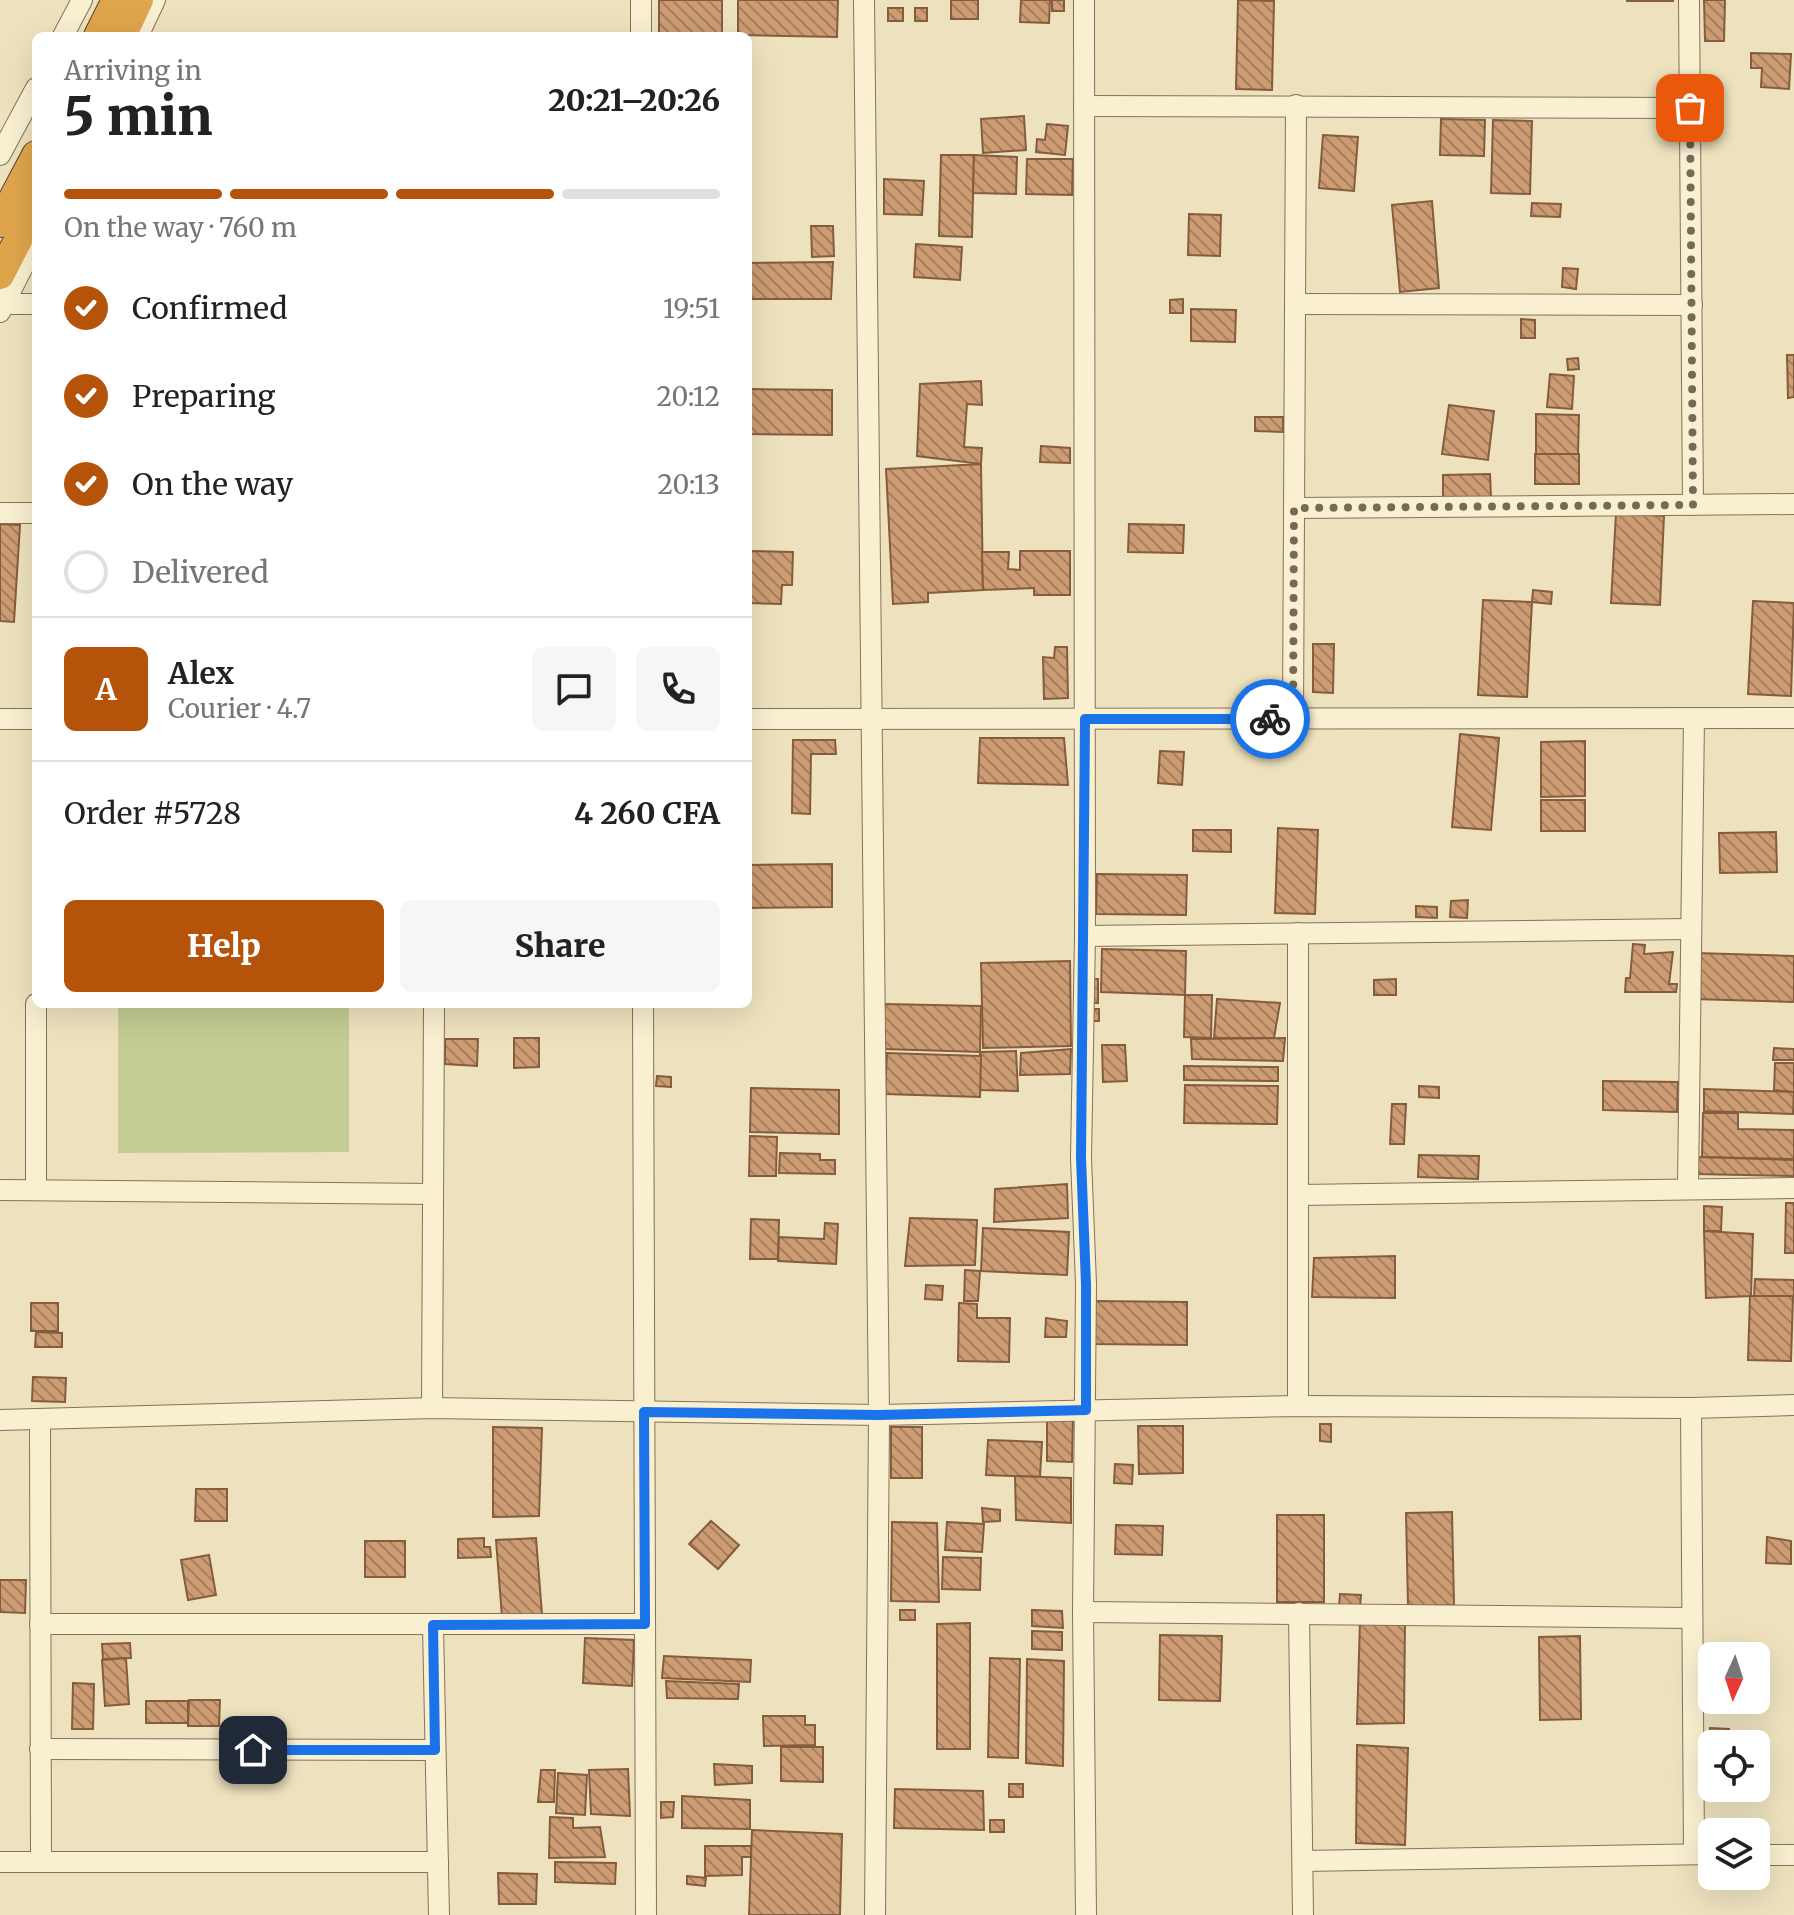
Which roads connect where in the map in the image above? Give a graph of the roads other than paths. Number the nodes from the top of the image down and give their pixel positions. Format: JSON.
{"nodes":[{"id":1,"x":82,"y":0,"type":"edge"},
{"id":2,"x":116,"y":0,"type":"edge"},
{"id":3,"x":139,"y":0,"type":"edge"},
{"id":4,"x":155,"y":0,"type":"edge"},
{"id":5,"x":641,"y":0,"type":"edge"},
{"id":6,"x":864,"y":0,"type":"edge"},
{"id":7,"x":1084,"y":0,"type":"edge"},
{"id":8,"x":1689,"y":0,"type":"edge"},
{"id":9,"x":65,"y":32,"type":"edge"},
{"id":10,"x":100,"y":32,"type":"edge"},
{"id":11,"x":124,"y":32,"type":"edge"},
{"id":12,"x":140,"y":32,"type":"edge"},
{"id":13,"x":641,"y":32,"type":"edge"},
{"id":14,"x":32,"y":95,"type":"edge"},
{"id":15,"x":1296,"y":105,"type":"junction"},
{"id":16,"x":1084,"y":106,"type":"junction"},
{"id":17,"x":1690,"y":108,"type":"junction"},
{"id":18,"x":0,"y":155,"type":"edge"},
{"id":19,"x":32,"y":163,"type":"edge"},
{"id":20,"x":32,"y":213,"type":"edge"},
{"id":21,"x":0,"y":223,"type":"edge"},
{"id":22,"x":32,"y":248,"type":"edge"},
{"id":23,"x":0,"y":275,"type":"edge"},
{"id":24,"x":32,"y":304,"type":"edge"},
{"id":25,"x":1295,"y":304,"type":"junction"},
{"id":26,"x":1692,"y":305,"type":"junction"},
{"id":27,"x":1,"y":306,"type":"edge"},
{"id":28,"x":1794,"y":504,"type":"edge"},
{"id":29,"x":1693,"y":505,"type":"junction"},
{"id":30,"x":1294,"y":508,"type":"junction"},
{"id":31,"x":0,"y":513,"type":"edge"},
{"id":32,"x":32,"y":513,"type":"edge"},
{"id":33,"x":1694,"y":718,"type":"junction"},
{"id":34,"x":1794,"y":718,"type":"edge"},
{"id":35,"x":0,"y":719,"type":"edge"},
{"id":36,"x":32,"y":719,"type":"edge"},
{"id":37,"x":752,"y":719,"type":"edge"},
{"id":38,"x":870,"y":719,"type":"junction"},
{"id":39,"x":1085,"y":719,"type":"junction"},
{"id":40,"x":1293,"y":719,"type":"junction"},
{"id":41,"x":1689,"y":929,"type":"junction"},
{"id":42,"x":1298,"y":933,"type":"junction"},
{"id":43,"x":1085,"y":936,"type":"junction"},
{"id":44,"x":36,"y":1008,"type":"edge"},
{"id":45,"x":434,"y":1008,"type":"edge"},
{"id":46,"x":643,"y":1008,"type":"edge"},
{"id":47,"x":1688,"y":1186,"type":"junction"},
{"id":48,"x":1794,"y":1188,"type":"edge"},
{"id":49,"x":36,"y":1189,"type":"junction"},
{"id":50,"x":0,"y":1190,"type":"edge"},
{"id":51,"x":433,"y":1194,"type":"junction"},
{"id":52,"x":1299,"y":1195,"type":"junction"},
{"id":53,"x":1794,"y":1405,"type":"edge"},
{"id":54,"x":1298,"y":1406,"type":"junction"},
{"id":55,"x":432,"y":1408,"type":"junction"},
{"id":56,"x":1691,"y":1408,"type":"junction"},
{"id":57,"x":1086,"y":1410,"type":"junction"},
{"id":58,"x":644,"y":1412,"type":"junction"},
{"id":59,"x":879,"y":1415,"type":"junction"},
{"id":60,"x":0,"y":1420,"type":"edge"},
{"id":61,"x":40,"y":1420,"type":"junction"},
{"id":62,"x":1083,"y":1612,"type":"junction"},
{"id":63,"x":1299,"y":1613,"type":"junction"},
{"id":64,"x":1692,"y":1618,"type":"junction"},
{"id":65,"x":40,"y":1624,"type":"junction"},
{"id":66,"x":645,"y":1624,"type":"junction"},
{"id":67,"x":433,"y":1625,"type":"junction"},
{"id":68,"x":40,"y":1749,"type":"junction"},
{"id":69,"x":435,"y":1750,"type":"junction"},
{"id":70,"x":1701,"y":1818,"type":"edge"},
{"id":71,"x":1698,"y":1854,"type":"edge"},
{"id":72,"x":1770,"y":1855,"type":"edge"},
{"id":73,"x":1794,"y":1855,"type":"edge"},
{"id":74,"x":1303,"y":1861,"type":"junction"},
{"id":75,"x":0,"y":1862,"type":"edge"},
{"id":76,"x":41,"y":1862,"type":"junction"},
{"id":77,"x":438,"y":1862,"type":"junction"},
{"id":78,"x":439,"y":1915,"type":"edge"},
{"id":79,"x":646,"y":1915,"type":"edge"},
{"id":80,"x":875,"y":1915,"type":"edge"},
{"id":81,"x":1086,"y":1915,"type":"edge"},
{"id":82,"x":1303,"y":1915,"type":"edge"}],
"edges":[{"from":1,"to":9,"type":"street"},
{"from":2,"to":10,"type":"highway"},
{"from":3,"to":11,"type":"highway"},
{"from":4,"to":12,"type":"street"},
{"from":5,"to":13,"type":"street"},
{"from":6,"to":38,"type":"street"},
{"from":7,"to":16,"type":"street"},
{"from":8,"to":17,"type":"street"},
{"from":14,"to":18,"type":"street"},
{"from":15,"to":16,"type":"street"},
{"from":15,"to":17,"type":"street"},
{"from":15,"to":25,"type":"street"},
{"from":16,"to":39,"type":"street"},
{"from":17,"to":26,"type":"street"},
{"from":19,"to":21,"type":"highway"},
{"from":20,"to":23,"type":"highway"},
{"from":22,"to":27,"type":"street"},
{"from":24,"to":27,"type":"street"},
{"from":25,"to":26,"type":"street"},
{"from":25,"to":30,"type":"street"},
{"from":26,"to":29,"type":"street"},
{"from":28,"to":29,"type":"street"},
{"from":29,"to":30,"type":"street"},
{"from":30,"to":40,"type":"street"},
{"from":31,"to":32,"type":"street"},
{"from":33,"to":34,"type":"street"},
{"from":33,"to":40,"type":"street"},
{"from":33,"to":41,"type":"street"},
{"from":35,"to":36,"type":"street"},
{"from":37,"to":38,"type":"street"},
{"from":38,"to":39,"type":"street"},
{"from":38,"to":59,"type":"street"},
{"from":39,"to":40,"type":"street"},
{"from":39,"to":43,"type":"street"},
{"from":41,"to":42,"type":"street"},
{"from":41,"to":47,"type":"street"},
{"from":42,"to":43,"type":"street"},
{"from":42,"to":52,"type":"street"},
{"from":43,"to":57,"type":"street"},
{"from":44,"to":49,"type":"street"},
{"from":45,"to":51,"type":"street"},
{"from":46,"to":58,"type":"street"},
{"from":47,"to":48,"type":"street"},
{"from":47,"to":52,"type":"street"},
{"from":49,"to":50,"type":"street"},
{"from":49,"to":51,"type":"street"},
{"from":51,"to":55,"type":"street"},
{"from":52,"to":54,"type":"street"},
{"from":53,"to":56,"type":"street"},
{"from":54,"to":56,"type":"street"},
{"from":54,"to":57,"type":"street"},
{"from":55,"to":58,"type":"street"},
{"from":55,"to":61,"type":"street"},
{"from":56,"to":64,"type":"street"},
{"from":57,"to":59,"type":"street"},
{"from":57,"to":62,"type":"street"},
{"from":58,"to":59,"type":"street"},
{"from":58,"to":66,"type":"street"},
{"from":59,"to":80,"type":"street"},
{"from":60,"to":61,"type":"street"},
{"from":61,"to":65,"type":"street"},
{"from":62,"to":63,"type":"street"},
{"from":62,"to":81,"type":"street"},
{"from":63,"to":64,"type":"street"},
{"from":63,"to":74,"type":"street"},
{"from":64,"to":70,"type":"street"},
{"from":65,"to":67,"type":"street"},
{"from":65,"to":68,"type":"street"},
{"from":66,"to":67,"type":"street"},
{"from":66,"to":79,"type":"street"},
{"from":67,"to":69,"type":"street"},
{"from":68,"to":69,"type":"street"},
{"from":68,"to":76,"type":"street"},
{"from":69,"to":77,"type":"street"},
{"from":71,"to":74,"type":"street"},
{"from":72,"to":73,"type":"street"},
{"from":74,"to":82,"type":"street"},
{"from":75,"to":76,"type":"street"},
{"from":76,"to":77,"type":"street"},
{"from":77,"to":78,"type":"street"}]}
